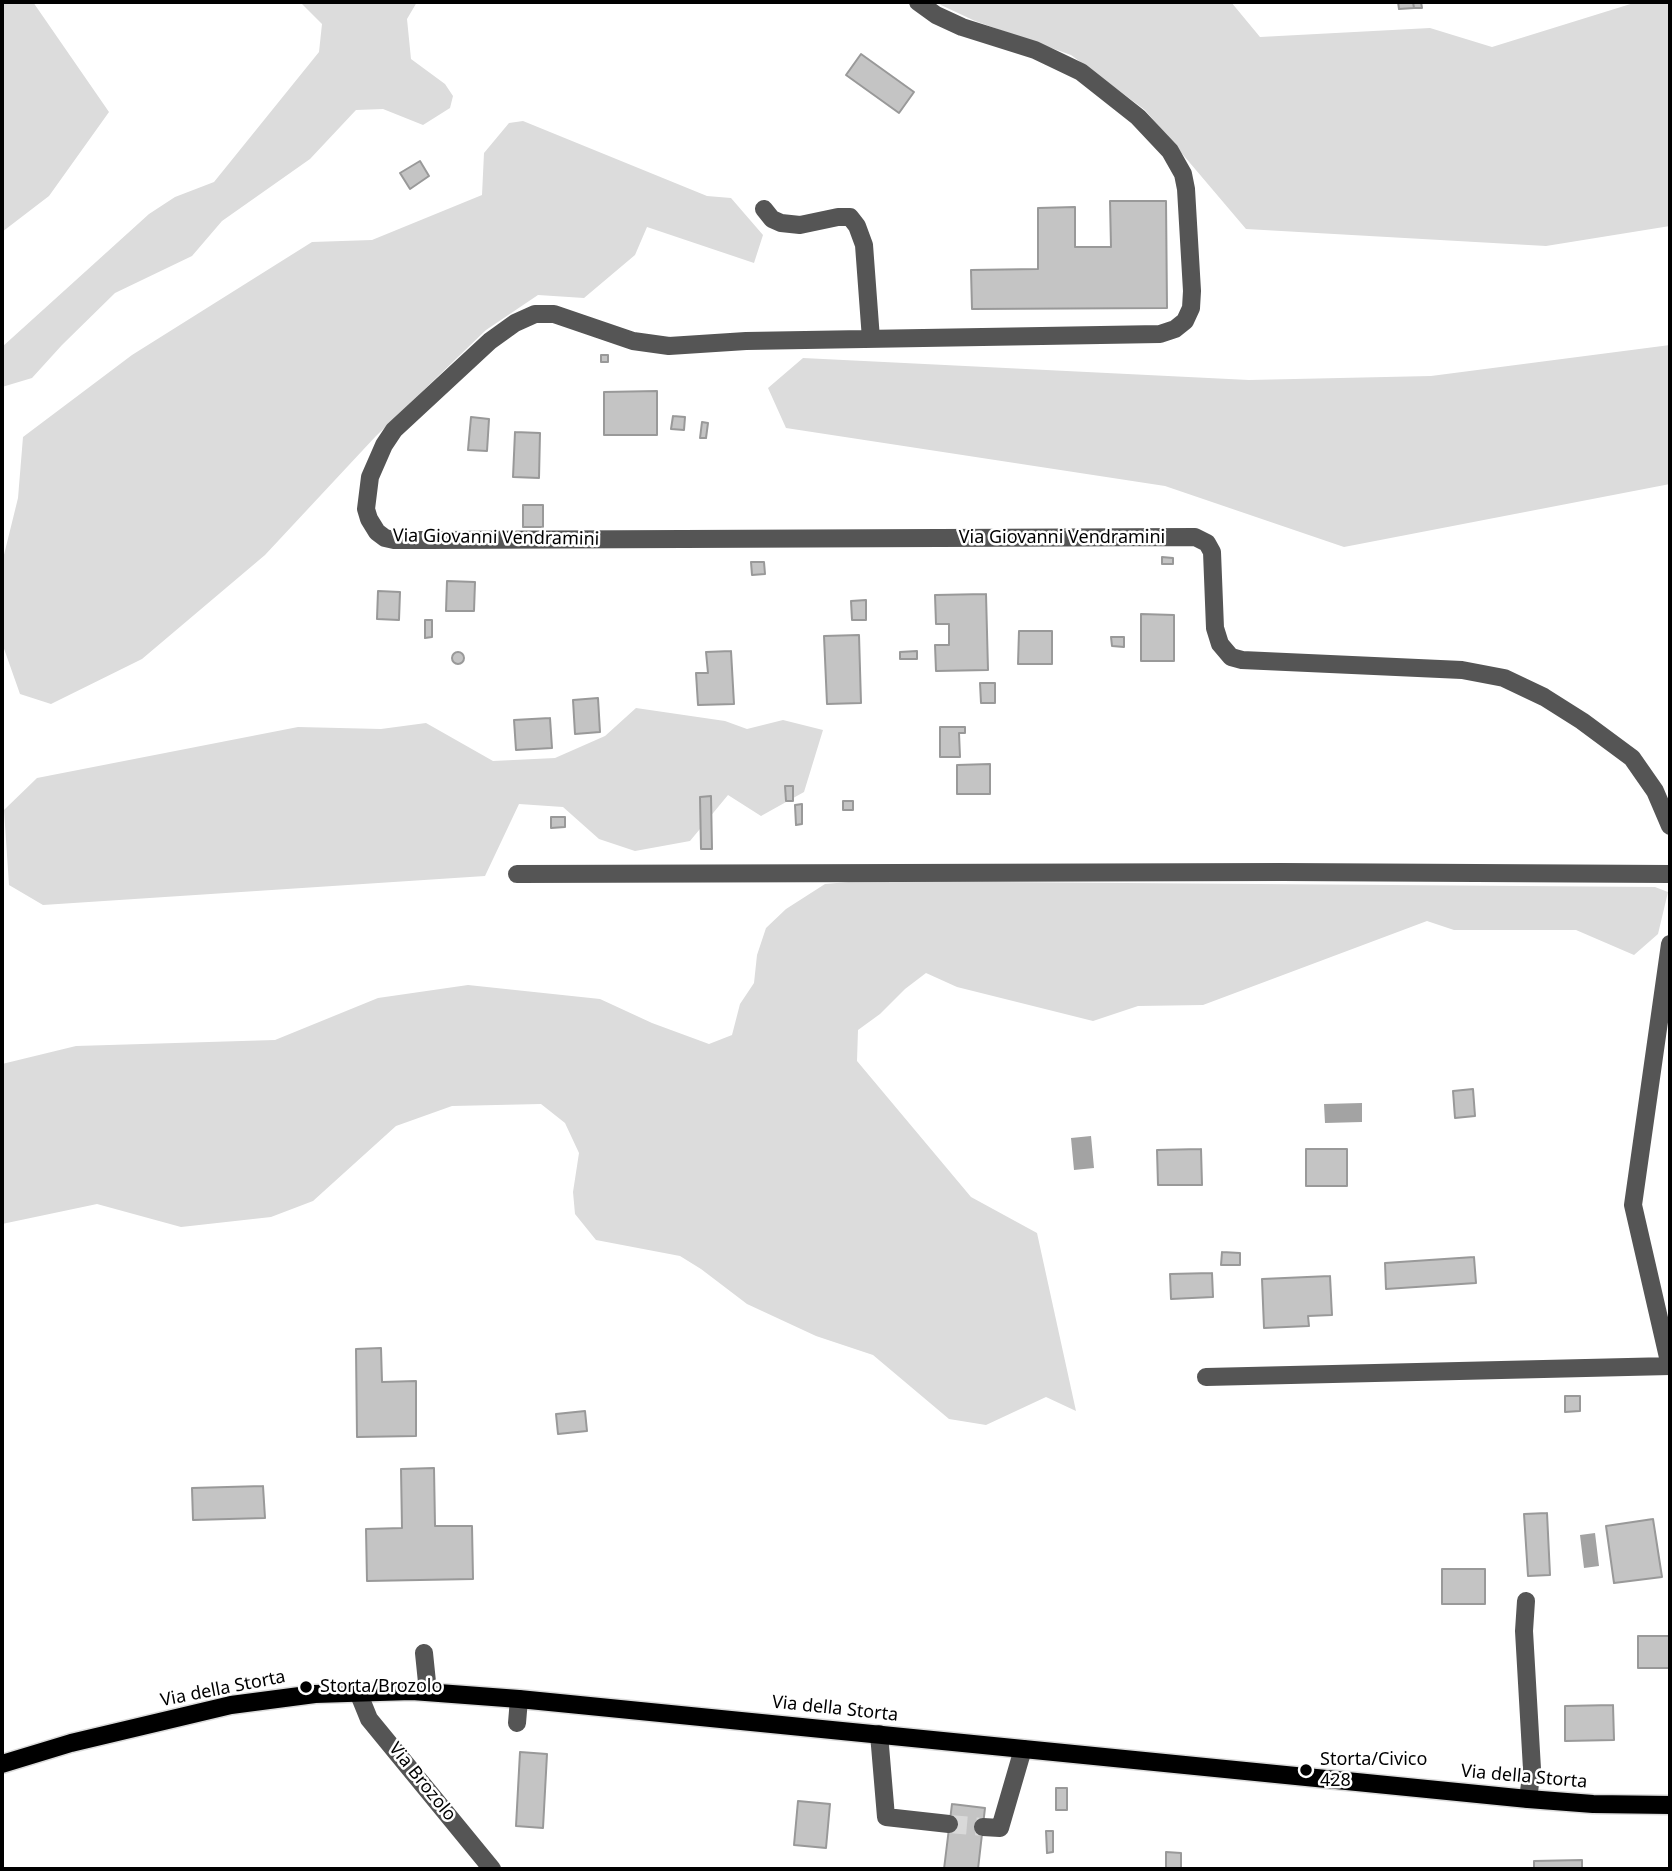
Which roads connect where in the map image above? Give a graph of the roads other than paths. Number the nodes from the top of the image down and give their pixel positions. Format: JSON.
{"nodes":[{"id":1,"x":918,"y":2,"type":"edge"},
{"id":2,"x":764,"y":209,"type":"dead end"},
{"id":3,"x":871,"y":339,"type":"junction"},
{"id":4,"x":1670,"y":826,"type":"edge"},
{"id":5,"x":517,"y":874,"type":"dead end"},
{"id":6,"x":1670,"y":874,"type":"edge"},
{"id":7,"x":1670,"y":944,"type":"edge"},
{"id":8,"x":1670,"y":1366,"type":"edge"},
{"id":9,"x":1206,"y":1377,"type":"dead end"},
{"id":10,"x":1526,"y":1601,"type":"dead end"},
{"id":11,"x":424,"y":1653,"type":"dead end"},
{"id":12,"x":358,"y":1692,"type":"junction"},
{"id":13,"x":428,"y":1692,"type":"junction"},
{"id":14,"x":519,"y":1699,"type":"junction"},
{"id":15,"x":517,"y":1723,"type":"dead end"},
{"id":16,"x":879,"y":1734,"type":"junction"},
{"id":17,"x":1023,"y":1749,"type":"junction"},
{"id":18,"x":2,"y":1764,"type":"edge"},
{"id":19,"x":1528,"y":1799,"type":"junction"},
{"id":20,"x":1670,"y":1805,"type":"edge"},
{"id":21,"x":949,"y":1824,"type":"tunnel mouth"},
{"id":22,"x":983,"y":1827,"type":"tunnel mouth"},
{"id":23,"x":492,"y":1869,"type":"edge"}],
"edges":[{"from":1,"to":3,"type":"street","name":"Via Giovanni Vendramini"},
{"from":2,"to":3,"type":"street"},
{"from":3,"to":4,"type":"street","name":"Via Giovanni Vendramini"},
{"from":5,"to":6,"type":"street"},
{"from":7,"to":8,"type":"street"},
{"from":8,"to":9,"type":"street"},
{"from":10,"to":19,"type":"street"},
{"from":11,"to":13,"type":"street"},
{"from":12,"to":13,"type":"main road","name":"Via della Storta"},
{"from":12,"to":18,"type":"main road","name":"Via della Storta"},
{"from":12,"to":23,"type":"street","name":"Via Brozolo"},
{"from":13,"to":14,"type":"main road","name":"Via della Storta"},
{"from":14,"to":15,"type":"street"},
{"from":14,"to":16,"type":"main road","name":"Via della Storta"},
{"from":16,"to":17,"type":"main road","name":"Via della Storta"},
{"from":16,"to":21,"type":"street"},
{"from":17,"to":19,"type":"main road","name":"Via della Storta"},
{"from":17,"to":22,"type":"street"},
{"from":19,"to":20,"type":"main road","name":"Via della Storta"}]}
